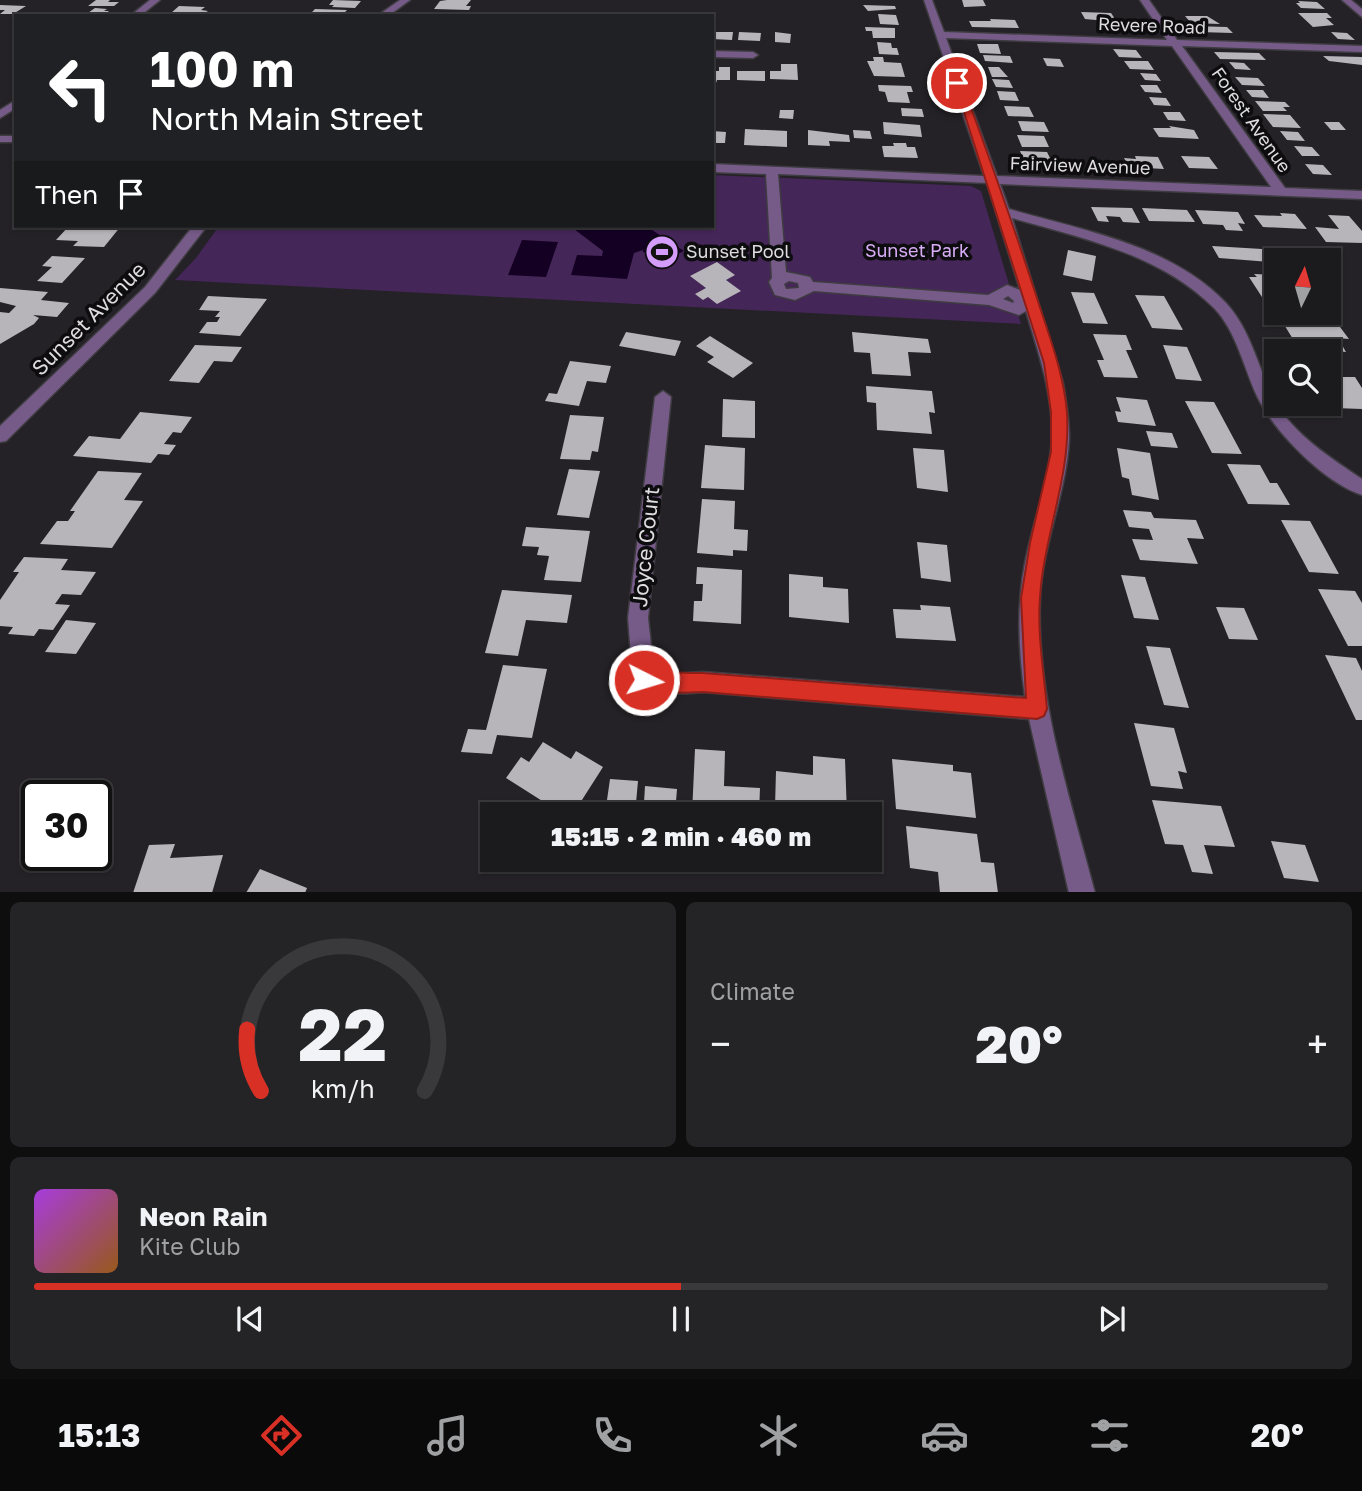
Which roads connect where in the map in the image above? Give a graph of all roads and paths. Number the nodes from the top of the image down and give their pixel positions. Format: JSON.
{"nodes":[{"id":1,"x":156,"y":0,"type":"edge"},
{"id":2,"x":407,"y":0,"type":"edge"},
{"id":3,"x":928,"y":0,"type":"edge"},
{"id":4,"x":1144,"y":0,"type":"edge"},
{"id":5,"x":1346,"y":0,"type":"edge"},
{"id":6,"x":137,"y":14,"type":"edge"},
{"id":7,"x":384,"y":14,"type":"edge"},
{"id":8,"x":1362,"y":15,"type":"edge"},
{"id":9,"x":940,"y":35,"type":"junction"},
{"id":10,"x":1174,"y":43,"type":"junction"},
{"id":11,"x":1362,"y":49,"type":"edge"},
{"id":12,"x":714,"y":54,"type":"edge"},
{"id":13,"x":753,"y":55,"type":"dead end"},
{"id":14,"x":714,"y":168,"type":"edge"},
{"id":15,"x":772,"y":171,"type":"junction"},
{"id":16,"x":991,"y":180,"type":"junction"},
{"id":17,"x":1281,"y":192,"type":"junction"},
{"id":18,"x":1362,"y":195,"type":"edge"},
{"id":19,"x":1003,"y":211,"type":"junction"},
{"id":20,"x":198,"y":228,"type":"edge"},
{"id":21,"x":1026,"y":301,"type":"junction"},
{"id":22,"x":663,"y":397,"type":"dead end"},
{"id":23,"x":0,"y":436,"type":"edge"},
{"id":24,"x":1362,"y":488,"type":"edge"},
{"id":25,"x":1037,"y":709,"type":"junction"},
{"id":26,"x":1082,"y":892,"type":"edge"}],
"edges":[{"from":1,"to":6,"type":"street"},
{"from":2,"to":7,"type":"street"},
{"from":3,"to":9,"type":"street"},
{"from":4,"to":10,"type":"street","name":"Forest Avenue"},
{"from":5,"to":8,"type":"street"},
{"from":9,"to":10,"type":"street","name":"Revere Road"},
{"from":9,"to":16,"type":"street"},
{"from":10,"to":11,"type":"street","name":"Revere Road"},
{"from":10,"to":17,"type":"street","name":"Forest Avenue"},
{"from":12,"to":13,"type":"street"},
{"from":14,"to":15,"type":"street","name":"Fairview Avenue"},
{"from":15,"to":16,"type":"street","name":"Fairview Avenue"},
{"from":15,"to":21,"type":"street"},
{"from":16,"to":17,"type":"street","name":"Fairview Avenue"},
{"from":16,"to":19,"type":"street"},
{"from":17,"to":18,"type":"street","name":"Fairview Avenue"},
{"from":19,"to":21,"type":"street"},
{"from":19,"to":24,"type":"street"},
{"from":20,"to":23,"type":"street","name":"Sunset Avenue"},
{"from":21,"to":25,"type":"street"},
{"from":22,"to":25,"type":"street","name":"Joyce Court"},
{"from":25,"to":26,"type":"street"}]}
